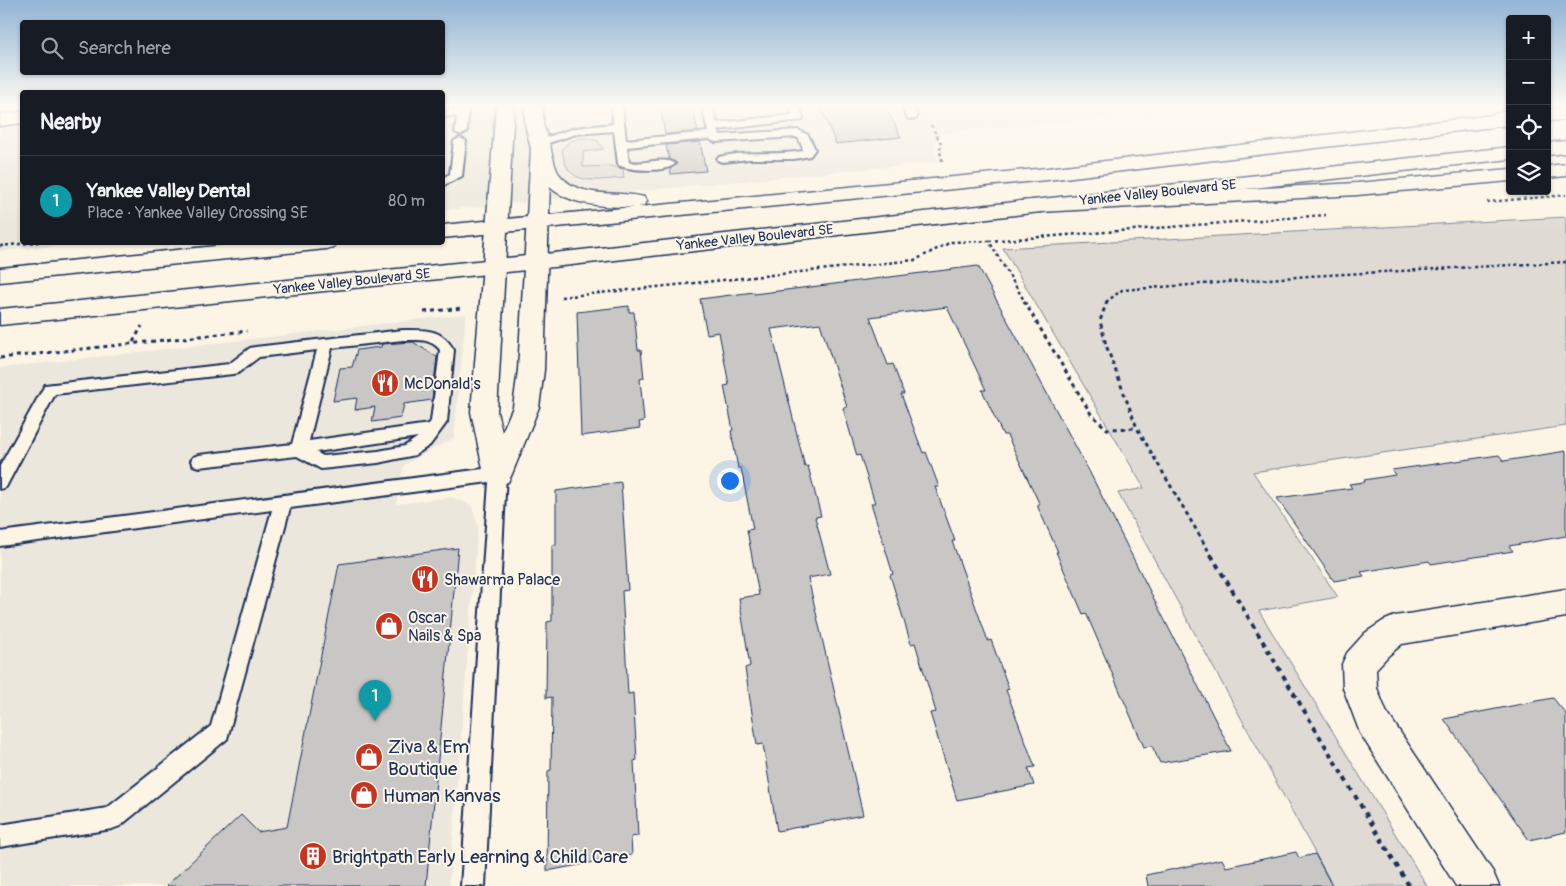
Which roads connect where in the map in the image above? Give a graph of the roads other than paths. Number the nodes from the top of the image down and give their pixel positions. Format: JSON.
{"nodes":[{"id":1,"x":459,"y":147,"type":"edge"},
{"id":2,"x":503,"y":147,"type":"edge"},
{"id":3,"x":540,"y":147,"type":"edge"},
{"id":4,"x":541,"y":147,"type":"edge"},
{"id":5,"x":622,"y":147,"type":"edge"},
{"id":6,"x":808,"y":147,"type":"edge"},
{"id":7,"x":1273,"y":147,"type":"edge"},
{"id":8,"x":1506,"y":154,"type":"edge"},
{"id":9,"x":722,"y":159,"type":"dead end"},
{"id":10,"x":670,"y":164,"type":"dead end"},
{"id":11,"x":1566,"y":170,"type":"edge"},
{"id":12,"x":1551,"y":172,"type":"edge"},
{"id":13,"x":1506,"y":175,"type":"edge"},
{"id":14,"x":445,"y":181,"type":"edge"},
{"id":15,"x":800,"y":199,"type":"junction"},
{"id":16,"x":1020,"y":208,"type":"junction"},
{"id":17,"x":538,"y":223,"type":"junction"},
{"id":18,"x":496,"y":227,"type":"junction"},
{"id":19,"x":445,"y":232,"type":"edge"},
{"id":20,"x":296,"y":245,"type":"edge"},
{"id":21,"x":536,"y":262,"type":"junction"},
{"id":22,"x":493,"y":266,"type":"junction"},
{"id":23,"x":0,"y":275,"type":"edge"},
{"id":24,"x":0,"y":317,"type":"edge"},
{"id":25,"x":326,"y":344,"type":"junction"},
{"id":26,"x":299,"y":449,"type":"junction"},
{"id":27,"x":199,"y":461,"type":"dead end"},
{"id":28,"x":498,"y":474,"type":"junction"},
{"id":29,"x":0,"y":482,"type":"edge"},
{"id":30,"x":283,"y":502,"type":"junction"},
{"id":31,"x":0,"y":539,"type":"edge"},
{"id":32,"x":1566,"y":603,"type":"edge"},
{"id":33,"x":0,"y":836,"type":"edge"},
{"id":34,"x":473,"y":886,"type":"edge"},
{"id":35,"x":1479,"y":886,"type":"edge"}],
"edges":[{"from":1,"to":14,"type":"lane"},
{"from":2,"to":18,"type":"main road"},
{"from":3,"to":17,"type":"main road"},
{"from":4,"to":15,"type":"main road"},
{"from":5,"to":10,"type":"lane"},
{"from":6,"to":9,"type":"lane"},
{"from":7,"to":15,"type":"main road","name":"Yankee Valley Boulevard SE"},
{"from":8,"to":16,"type":"main road","name":"Yankee Valley Boulevard SE"},
{"from":11,"to":12,"type":"main road"},
{"from":13,"to":16,"type":"main road"},
{"from":15,"to":17,"type":"main road","name":"Yankee Valley Boulevard SE"},
{"from":16,"to":21,"type":"main road","name":"Yankee Valley Boulevard SE"},
{"from":17,"to":18,"type":"main road","name":"Yankee Valley Boulevard SE"},
{"from":17,"to":21,"type":"main road"},
{"from":18,"to":19,"type":"main road","name":"Yankee Valley Boulevard SE"},
{"from":18,"to":22,"type":"main road"},
{"from":20,"to":23,"type":"main road"},
{"from":21,"to":22,"type":"main road","name":"Yankee Valley Boulevard SE"},
{"from":21,"to":28,"type":"main road"},
{"from":22,"to":24,"type":"main road","name":"Yankee Valley Boulevard SE"},
{"from":22,"to":28,"type":"main road"},
{"from":25,"to":26,"type":"lane"},
{"from":25,"to":26,"type":"lane"},
{"from":25,"to":29,"type":"lane"},
{"from":26,"to":27,"type":"lane"},
{"from":28,"to":30,"type":"lane"},
{"from":28,"to":34,"type":"lane"},
{"from":30,"to":31,"type":"lane"},
{"from":30,"to":33,"type":"lane"},
{"from":32,"to":35,"type":"main road"}]}
